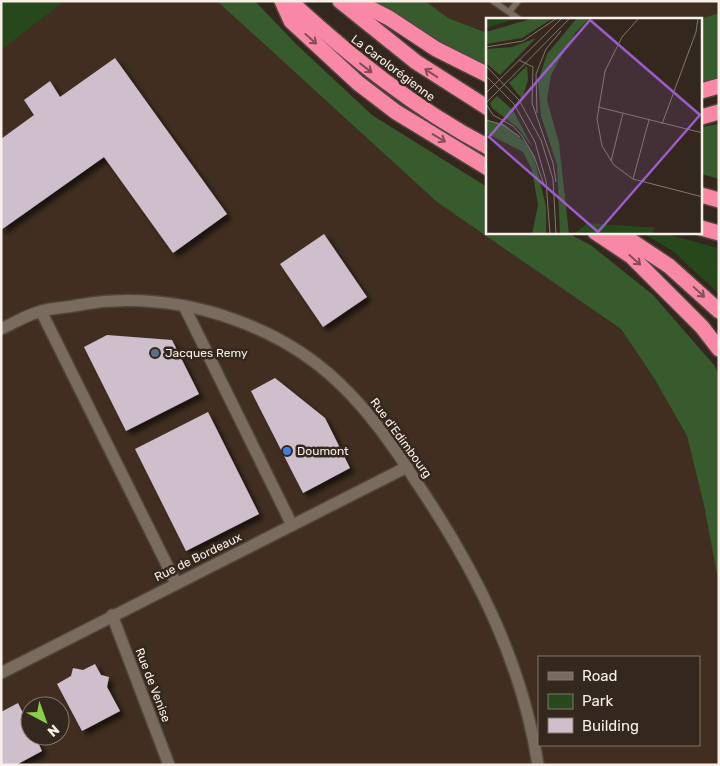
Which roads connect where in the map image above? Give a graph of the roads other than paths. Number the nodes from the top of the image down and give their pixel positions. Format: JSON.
{"nodes":[{"id":1,"x":282,"y":1,"type":"edge"},
{"id":2,"x":290,"y":1,"type":"edge"},
{"id":3,"x":340,"y":1,"type":"edge"},
{"id":4,"x":356,"y":1,"type":"edge"},
{"id":5,"x":493,"y":1,"type":"edge"},
{"id":6,"x":518,"y":1,"type":"edge"},
{"id":7,"x":510,"y":11,"type":"junction"},
{"id":8,"x":518,"y":18,"type":"edge"},
{"id":9,"x":486,"y":74,"type":"edge"},
{"id":10,"x":719,"y":86,"type":"edge"},
{"id":11,"x":702,"y":91,"type":"edge"},
{"id":12,"x":486,"y":107,"type":"edge"},
{"id":13,"x":719,"y":112,"type":"edge"},
{"id":14,"x":702,"y":117,"type":"edge"},
{"id":15,"x":486,"y":146,"type":"edge"},
{"id":16,"x":486,"y":167,"type":"edge"},
{"id":17,"x":702,"y":195,"type":"edge"},
{"id":18,"x":719,"y":200,"type":"edge"},
{"id":19,"x":702,"y":228,"type":"edge"},
{"id":20,"x":719,"y":232,"type":"edge"},
{"id":21,"x":598,"y":234,"type":"edge"},
{"id":22,"x":621,"y":234,"type":"edge"},
{"id":23,"x":184,"y":306,"type":"junction"},
{"id":24,"x":41,"y":311,"type":"junction"},
{"id":25,"x":719,"y":311,"type":"edge"},
{"id":26,"x":1,"y":329,"type":"edge"},
{"id":27,"x":719,"y":349,"type":"edge"},
{"id":28,"x":406,"y":467,"type":"junction"},
{"id":29,"x":292,"y":526,"type":"junction"},
{"id":30,"x":176,"y":583,"type":"junction"},
{"id":31,"x":112,"y":615,"type":"junction"},
{"id":32,"x":1,"y":673,"type":"edge"},
{"id":33,"x":169,"y":765,"type":"edge"},
{"id":34,"x":538,"y":765,"type":"edge"}],
"edges":[{"from":1,"to":16,"type":"highway","one_way":true},
{"from":2,"to":15,"type":"highway","name":"La Carolorégienne","one_way":true},
{"from":12,"to":3,"type":"highway","name":"La Carolorégienne","one_way":true},
{"from":4,"to":9,"type":"highway"},
{"from":5,"to":7,"type":"lane"},
{"from":6,"to":7,"type":"lane"},
{"from":7,"to":8,"type":"lane"},
{"from":10,"to":11,"type":"highway"},
{"from":13,"to":14,"type":"highway"},
{"from":17,"to":18,"type":"highway"},
{"from":19,"to":20,"type":"highway"},
{"from":21,"to":27,"type":"highway","one_way":true},
{"from":22,"to":25,"type":"highway","one_way":true},
{"from":23,"to":24,"type":"street","name":"Rue d'Edimbourg"},
{"from":23,"to":28,"type":"street","name":"Rue d'Edimbourg"},
{"from":23,"to":29,"type":"street"},
{"from":24,"to":26,"type":"street","name":"Rue d'Edimbourg"},
{"from":24,"to":30,"type":"street"},
{"from":28,"to":29,"type":"street","name":"Rue de Bordeaux"},
{"from":28,"to":34,"type":"street","name":"Rue d'Edimbourg"},
{"from":29,"to":30,"type":"street","name":"Rue de Bordeaux"},
{"from":30,"to":31,"type":"street","name":"Rue de Bordeaux"},
{"from":31,"to":32,"type":"street","name":"Rue de Bordeaux"},
{"from":31,"to":33,"type":"street","name":"Rue de Venise"}]}
